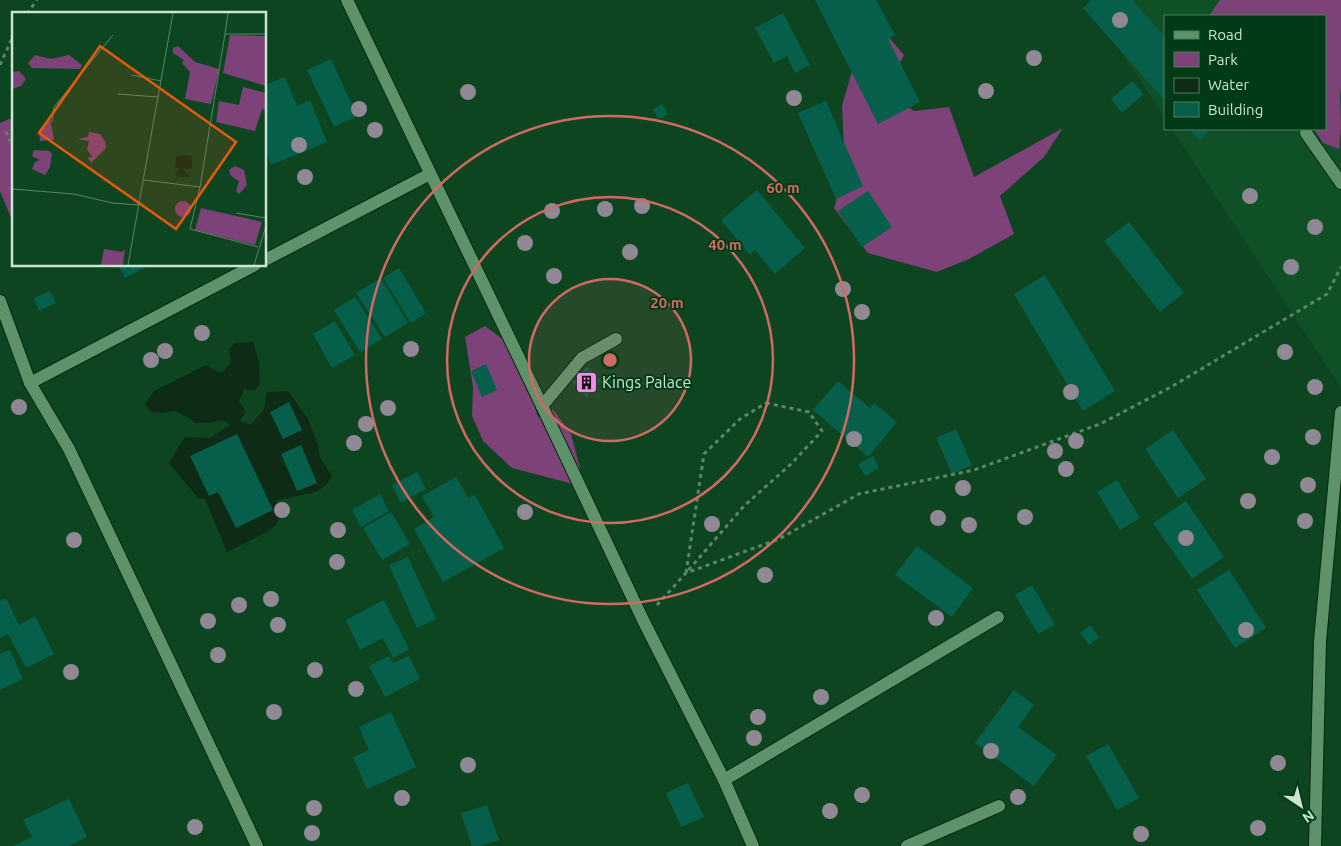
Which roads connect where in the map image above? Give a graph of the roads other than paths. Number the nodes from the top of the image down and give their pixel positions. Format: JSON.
{"nodes":[{"id":1,"x":347,"y":0,"type":"edge"},
{"id":2,"x":1306,"y":133,"type":"dead end"},
{"id":3,"x":430,"y":174,"type":"junction"},
{"id":4,"x":1341,"y":183,"type":"edge"},
{"id":5,"x":266,"y":259,"type":"edge"},
{"id":6,"x":253,"y":266,"type":"edge"},
{"id":7,"x":0,"y":301,"type":"edge"},
{"id":8,"x":616,"y":339,"type":"dead end"},
{"id":9,"x":30,"y":383,"type":"junction"},
{"id":10,"x":542,"y":406,"type":"junction"},
{"id":11,"x":1341,"y":412,"type":"edge"},
{"id":12,"x":998,"y":617,"type":"dead end"},
{"id":13,"x":724,"y":780,"type":"junction"},
{"id":14,"x":999,"y":806,"type":"dead end"},
{"id":15,"x":257,"y":846,"type":"edge"},
{"id":16,"x":753,"y":846,"type":"edge"},
{"id":17,"x":907,"y":846,"type":"edge"},
{"id":18,"x":1315,"y":846,"type":"edge"}],
"edges":[{"from":1,"to":3,"type":"street"},
{"from":2,"to":4,"type":"street"},
{"from":3,"to":5,"type":"street"},
{"from":3,"to":10,"type":"street"},
{"from":6,"to":9,"type":"street"},
{"from":7,"to":9,"type":"street"},
{"from":8,"to":10,"type":"street"},
{"from":9,"to":15,"type":"street"},
{"from":10,"to":13,"type":"street"},
{"from":11,"to":18,"type":"street"},
{"from":12,"to":13,"type":"street"},
{"from":13,"to":16,"type":"street"},
{"from":14,"to":17,"type":"street"}]}
